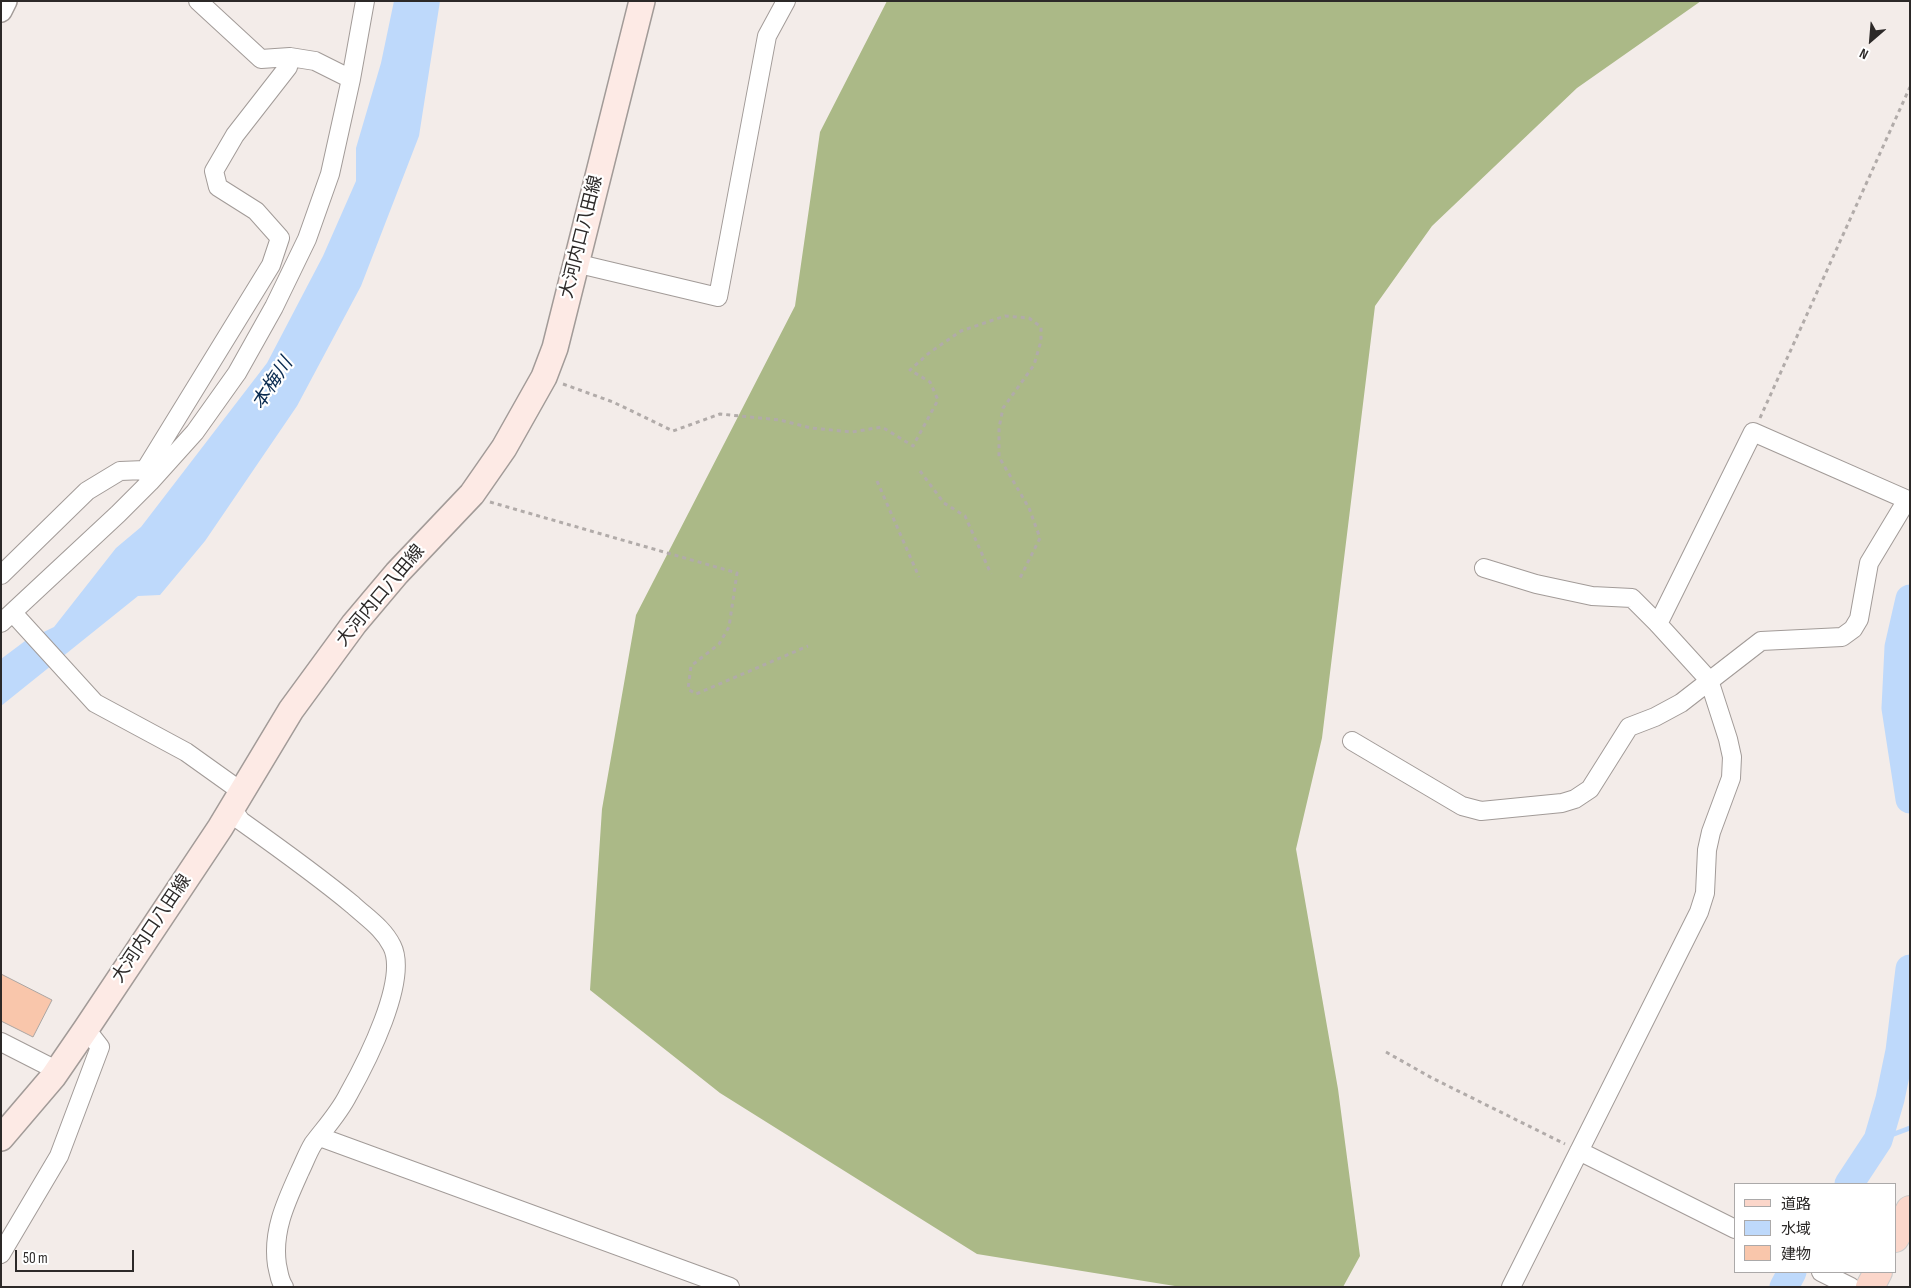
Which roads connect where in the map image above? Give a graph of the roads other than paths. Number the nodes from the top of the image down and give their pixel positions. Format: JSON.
{"nodes":[{"id":1,"x":6,"y":1,"type":"edge"},
{"id":2,"x":198,"y":1,"type":"edge"},
{"id":3,"x":365,"y":1,"type":"edge"},
{"id":4,"x":642,"y":1,"type":"edge"},
{"id":5,"x":786,"y":1,"type":"edge"},
{"id":6,"x":1,"y":11,"type":"edge"},
{"id":7,"x":290,"y":56,"type":"junction"},
{"id":8,"x":351,"y":79,"type":"junction"},
{"id":9,"x":575,"y":263,"type":"junction"},
{"id":10,"x":147,"y":476,"type":"junction"},
{"id":11,"x":1908,"y":500,"type":"edge"},
{"id":12,"x":1484,"y":568,"type":"dead end"},
{"id":13,"x":1,"y":575,"type":"edge"},
{"id":14,"x":11,"y":618,"type":"edge"},
{"id":15,"x":1658,"y":624,"type":"junction"},
{"id":16,"x":1708,"y":680,"type":"junction"},
{"id":17,"x":1352,"y":741,"type":"dead end"},
{"id":18,"x":237,"y":800,"type":"junction"},
{"id":19,"x":86,"y":1029,"type":"junction"},
{"id":20,"x":1,"y":1042,"type":"edge"},
{"id":21,"x":58,"y":1071,"type":"junction"},
{"id":22,"x":320,"y":1137,"type":"junction"},
{"id":23,"x":1,"y":1138,"type":"edge"},
{"id":24,"x":1579,"y":1150,"type":"junction"},
{"id":25,"x":1910,"y":1210,"type":"edge"},
{"id":26,"x":1734,"y":1228,"type":"edge"},
{"id":27,"x":1896,"y":1236,"type":"edge"},
{"id":28,"x":1,"y":1254,"type":"edge"},
{"id":29,"x":1823,"y":1273,"type":"edge"},
{"id":30,"x":1877,"y":1273,"type":"edge"},
{"id":31,"x":284,"y":1287,"type":"edge"},
{"id":32,"x":730,"y":1287,"type":"edge"},
{"id":33,"x":1511,"y":1287,"type":"edge"},
{"id":34,"x":1851,"y":1287,"type":"edge"},
{"id":35,"x":1870,"y":1287,"type":"edge"}],
"edges":[{"from":1,"to":6,"type":"street"},
{"from":2,"to":7,"type":"street"},
{"from":3,"to":8,"type":"street"},
{"from":4,"to":9,"type":"main road","name":"大河内口八田線"},
{"from":5,"to":9,"type":"street"},
{"from":7,"to":8,"type":"street"},
{"from":7,"to":10,"type":"street"},
{"from":8,"to":10,"type":"street"},
{"from":9,"to":18,"type":"main road","name":"大河内口八田線"},
{"from":10,"to":13,"type":"street"},
{"from":10,"to":14,"type":"street"},
{"from":11,"to":15,"type":"street"},
{"from":11,"to":16,"type":"street"},
{"from":12,"to":15,"type":"street"},
{"from":14,"to":18,"type":"street"},
{"from":15,"to":16,"type":"street"},
{"from":16,"to":17,"type":"street"},
{"from":16,"to":24,"type":"street"},
{"from":18,"to":19,"type":"main road","name":"大河内口八田線"},
{"from":18,"to":22,"type":"street"},
{"from":19,"to":21,"type":"main road","name":"大河内口八田線"},
{"from":19,"to":28,"type":"street"},
{"from":20,"to":21,"type":"street"},
{"from":21,"to":23,"type":"main road","name":"大河内口八田線"},
{"from":22,"to":31,"type":"street"},
{"from":22,"to":32,"type":"street"},
{"from":24,"to":26,"type":"street"},
{"from":24,"to":33,"type":"street"},
{"from":25,"to":27,"type":"main road"},
{"from":29,"to":34,"type":"street"},
{"from":30,"to":35,"type":"main road"}]}
